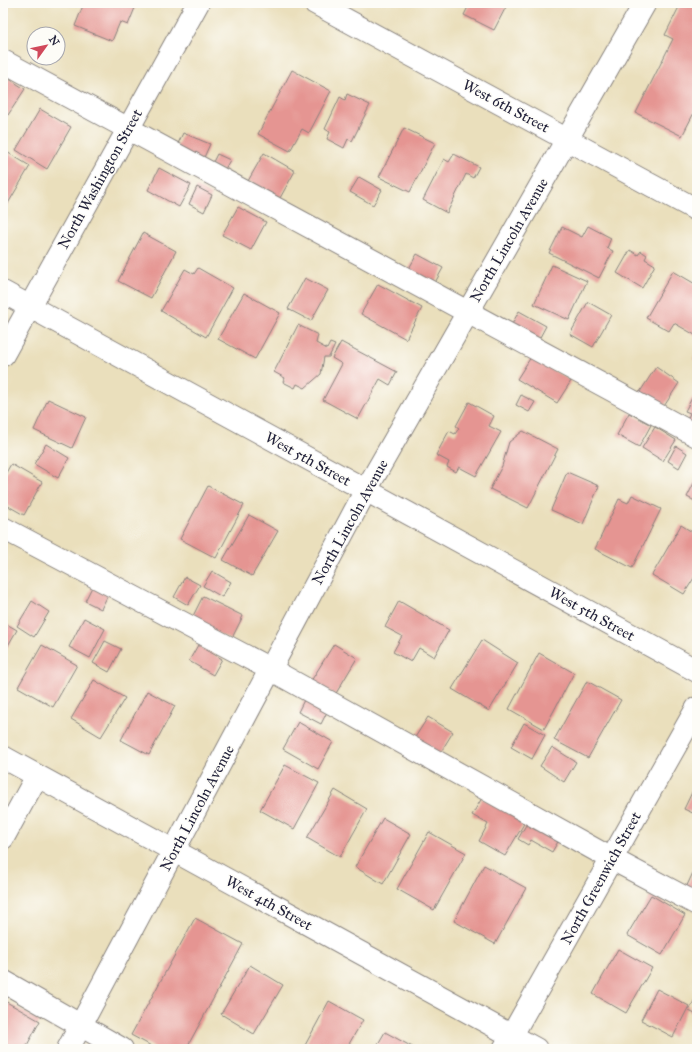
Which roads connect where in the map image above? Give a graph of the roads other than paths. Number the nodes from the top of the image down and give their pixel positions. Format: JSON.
{"nodes":[{"id":1,"x":198,"y":3,"type":"edge"},
{"id":2,"x":314,"y":3,"type":"edge"},
{"id":3,"x":645,"y":3,"type":"edge"},
{"id":4,"x":3,"y":61,"type":"edge"},
{"id":5,"x":128,"y":129,"type":"junction"},
{"id":6,"x":567,"y":140,"type":"junction"},
{"id":7,"x":697,"y":210,"type":"edge"},
{"id":8,"x":3,"y":292,"type":"edge"},
{"id":9,"x":30,"y":307,"type":"junction"},
{"id":10,"x":468,"y":312,"type":"junction"},
{"id":11,"x":3,"y":355,"type":"edge"},
{"id":12,"x":697,"y":436,"type":"edge"},
{"id":13,"x":366,"y":490,"type":"junction"},
{"id":14,"x":3,"y":528,"type":"edge"},
{"id":15,"x":270,"y":670,"type":"junction"},
{"id":16,"x":697,"y":671,"type":"edge"},
{"id":17,"x":697,"y":708,"type":"edge"},
{"id":18,"x":3,"y":757,"type":"edge"},
{"id":19,"x":37,"y":776,"type":"junction"},
{"id":20,"x":3,"y":838,"type":"edge"},
{"id":21,"x":174,"y":851,"type":"junction"},
{"id":22,"x":612,"y":859,"type":"junction"},
{"id":23,"x":697,"y":904,"type":"edge"},
{"id":24,"x":3,"y":981,"type":"edge"},
{"id":25,"x":80,"y":1026,"type":"junction"},
{"id":26,"x":508,"y":1042,"type":"edge"},
{"id":27,"x":68,"y":1049,"type":"edge"},
{"id":28,"x":122,"y":1049,"type":"edge"},
{"id":29,"x":536,"y":1049,"type":"edge"}],
"edges":[{"from":1,"to":5,"type":"street","name":"North Washington Street"},
{"from":2,"to":6,"type":"street","name":"West 6th Street"},
{"from":3,"to":6,"type":"street","name":"North Lincoln Avenue"},
{"from":4,"to":5,"type":"street"},
{"from":5,"to":9,"type":"street","name":"North Washington Street"},
{"from":5,"to":10,"type":"street"},
{"from":6,"to":7,"type":"street","name":"West 6th Street"},
{"from":6,"to":10,"type":"street","name":"North Lincoln Avenue"},
{"from":8,"to":9,"type":"street","name":"West 5th Street"},
{"from":9,"to":11,"type":"street","name":"North Washington Street"},
{"from":9,"to":13,"type":"street","name":"West 5th Street"},
{"from":10,"to":12,"type":"street"},
{"from":10,"to":13,"type":"street","name":"North Lincoln Avenue"},
{"from":13,"to":15,"type":"street","name":"North Lincoln Avenue"},
{"from":13,"to":16,"type":"street","name":"West 5th Street"},
{"from":14,"to":15,"type":"street"},
{"from":15,"to":21,"type":"street","name":"North Lincoln Avenue"},
{"from":15,"to":22,"type":"street"},
{"from":17,"to":22,"type":"street","name":"North Greenwich Street"},
{"from":18,"to":19,"type":"street","name":"West 4th Street"},
{"from":19,"to":20,"type":"street"},
{"from":19,"to":21,"type":"street","name":"West 4th Street"},
{"from":21,"to":25,"type":"street","name":"North Lincoln Avenue"},
{"from":21,"to":26,"type":"street","name":"West 4th Street"},
{"from":22,"to":23,"type":"street"},
{"from":22,"to":26,"type":"street","name":"North Greenwich Street"},
{"from":24,"to":25,"type":"street"},
{"from":25,"to":27,"type":"street","name":"North Lincoln Avenue"},
{"from":25,"to":28,"type":"street"},
{"from":26,"to":29,"type":"street","name":"West 4th Street"}]}
